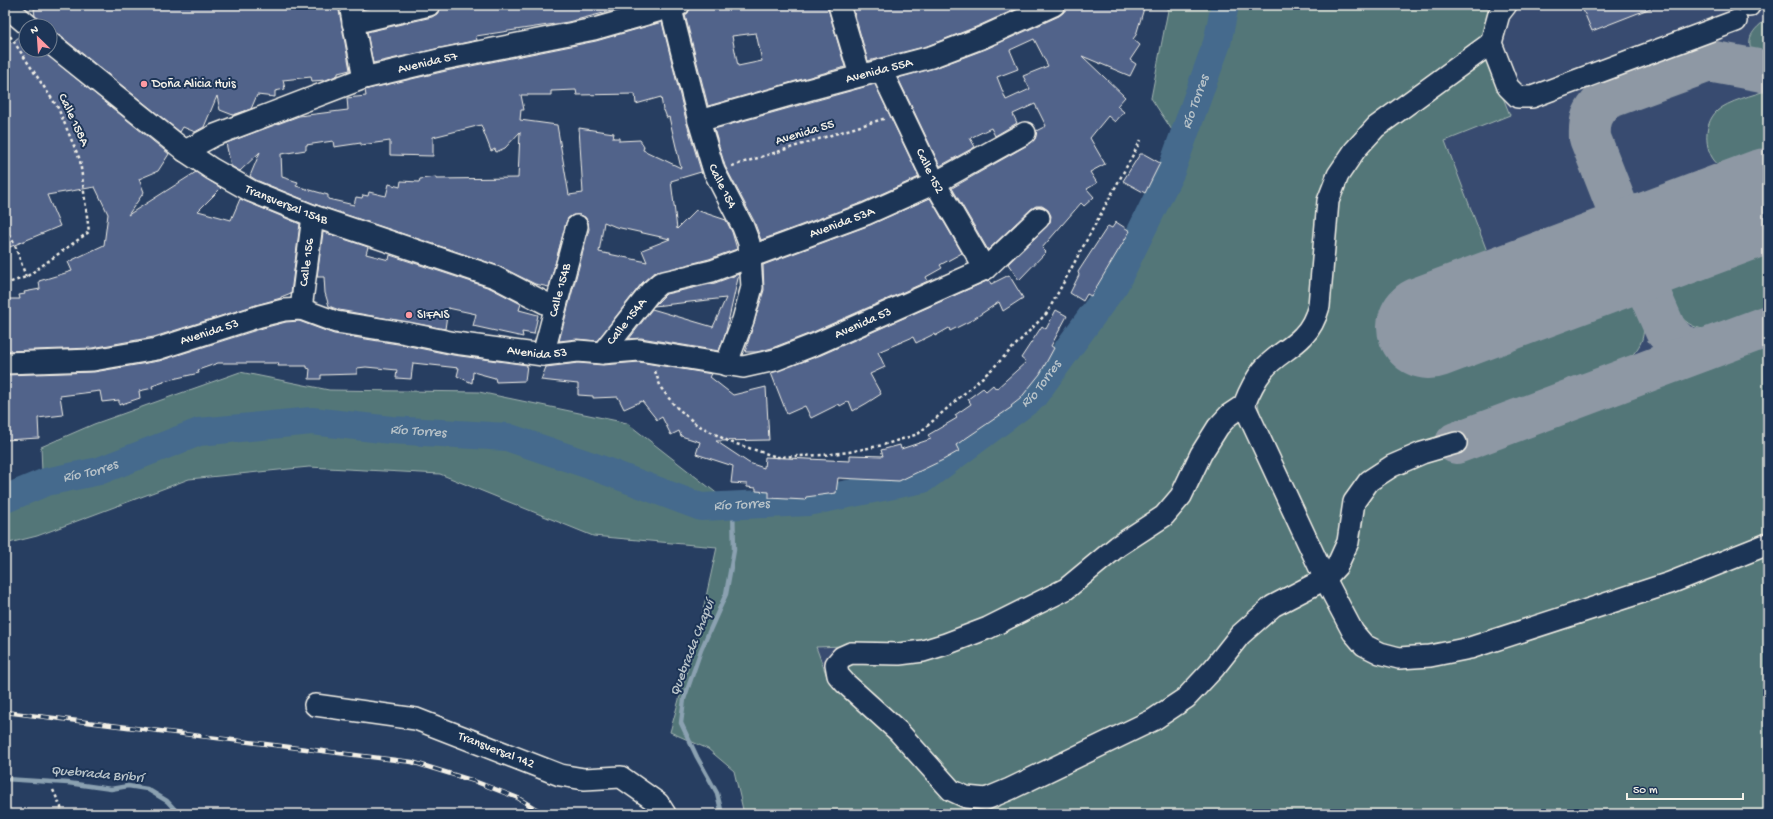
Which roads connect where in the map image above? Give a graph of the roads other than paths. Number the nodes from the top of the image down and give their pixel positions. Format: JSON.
{"nodes":[{"id":1,"x":429,"y":5,"type":"edge"},
{"id":2,"x":840,"y":5,"type":"edge"},
{"id":3,"x":1054,"y":5,"type":"edge"},
{"id":4,"x":1506,"y":5,"type":"edge"},
{"id":5,"x":673,"y":6,"type":"edge"},
{"id":6,"x":13,"y":8,"type":"edge"},
{"id":7,"x":1745,"y":11,"type":"edge"},
{"id":8,"x":351,"y":14,"type":"edge"},
{"id":9,"x":22,"y":18,"type":"edge"},
{"id":10,"x":1491,"y":43,"type":"junction"},
{"id":11,"x":58,"y":49,"type":"edge"},
{"id":12,"x":881,"y":70,"type":"junction"},
{"id":13,"x":860,"y":75,"type":"junction"},
{"id":14,"x":364,"y":78,"type":"junction"},
{"id":15,"x":699,"y":121,"type":"junction"},
{"id":16,"x":1025,"y":133,"type":"dead end"},
{"id":17,"x":185,"y":150,"type":"junction"},
{"id":18,"x":935,"y":183,"type":"junction"},
{"id":19,"x":313,"y":216,"type":"junction"},
{"id":20,"x":1039,"y":218,"type":"dead end"},
{"id":21,"x":577,"y":226,"type":"dead end"},
{"id":22,"x":752,"y":256,"type":"junction"},
{"id":23,"x":985,"y":269,"type":"junction"},
{"id":24,"x":651,"y":291,"type":"joint"},
{"id":25,"x":555,"y":308,"type":"junction"},
{"id":26,"x":301,"y":309,"type":"junction"},
{"id":27,"x":602,"y":353,"type":"junction"},
{"id":28,"x":543,"y":355,"type":"junction"},
{"id":29,"x":5,"y":363,"type":"edge"},
{"id":30,"x":726,"y":365,"type":"junction"},
{"id":31,"x":1244,"y":405,"type":"junction"},
{"id":32,"x":1456,"y":443,"type":"dead end"},
{"id":33,"x":1768,"y":544,"type":"edge"},
{"id":34,"x":1325,"y":579,"type":"junction"},
{"id":35,"x":315,"y":705,"type":"dead end"},
{"id":36,"x":665,"y":814,"type":"edge"}],
"edges":[{"from":1,"to":8,"type":"street"},
{"from":2,"to":13,"type":"street"},
{"from":3,"to":12,"type":"street","name":"Avenida 55A"},
{"from":4,"to":10,"type":"street"},
{"from":5,"to":14,"type":"street","name":"Avenida 57"},
{"from":5,"to":15,"type":"street","name":"Calle 154"},
{"from":6,"to":9,"type":"street"},
{"from":7,"to":10,"type":"street"},
{"from":8,"to":14,"type":"street"},
{"from":10,"to":31,"type":"street"},
{"from":11,"to":17,"type":"street","name":"Transversal 154B"},
{"from":12,"to":13,"type":"street","name":"Avenida 55A"},
{"from":12,"to":18,"type":"street","name":"Calle 152"},
{"from":13,"to":15,"type":"street","name":"Avenida 55A"},
{"from":14,"to":17,"type":"street","name":"Avenida 57"},
{"from":15,"to":22,"type":"street","name":"Calle 154"},
{"from":16,"to":18,"type":"street","name":"Avenida 53A"},
{"from":17,"to":19,"type":"street","name":"Transversal 154B"},
{"from":18,"to":22,"type":"street","name":"Avenida 53A"},
{"from":18,"to":23,"type":"street","name":"Calle 152"},
{"from":19,"to":25,"type":"street","name":"Transversal 154B"},
{"from":19,"to":26,"type":"street","name":"Calle 156"},
{"from":20,"to":23,"type":"street","name":"Avenida 53"},
{"from":21,"to":25,"type":"street","name":"Calle 154B"},
{"from":22,"to":24,"type":"street","name":"Avenida 53A"},
{"from":22,"to":30,"type":"street","name":"Calle 154"},
{"from":23,"to":30,"type":"street","name":"Avenida 53"},
{"from":24,"to":27,"type":"street","name":"Calle 154A"},
{"from":25,"to":28,"type":"street","name":"Calle 154B"},
{"from":26,"to":28,"type":"street","name":"Avenida 53"},
{"from":26,"to":29,"type":"street","name":"Avenida 53"},
{"from":27,"to":28,"type":"street","name":"Avenida 53"},
{"from":27,"to":30,"type":"street","name":"Avenida 53"},
{"from":31,"to":34,"type":"street"},
{"from":31,"to":34,"type":"street"},
{"from":32,"to":34,"type":"street"},
{"from":33,"to":34,"type":"street"},
{"from":35,"to":36,"type":"street","name":"Transversal 142"}]}
